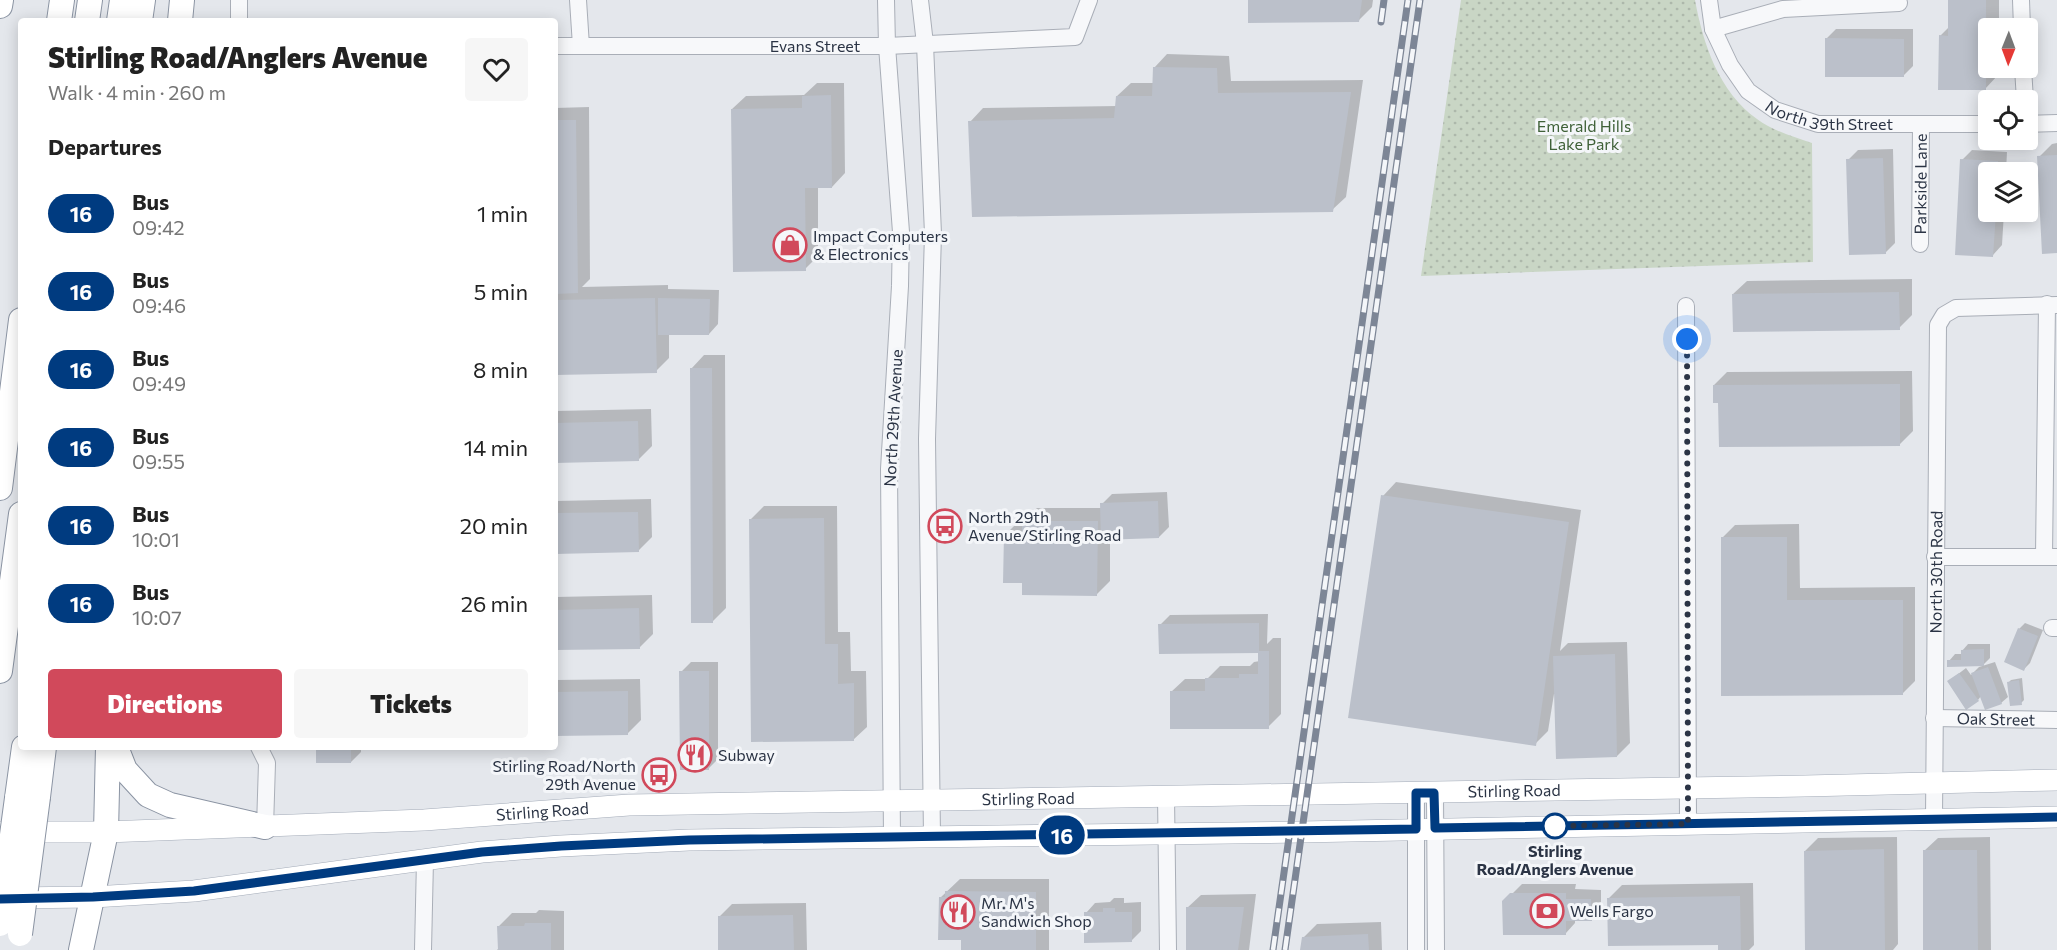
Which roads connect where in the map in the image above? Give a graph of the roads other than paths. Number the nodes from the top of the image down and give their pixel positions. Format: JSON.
{"nodes":[{"id":1,"x":1,"y":0,"type":"edge"},
{"id":2,"x":62,"y":0,"type":"edge"},
{"id":3,"x":90,"y":0,"type":"edge"},
{"id":4,"x":122,"y":0,"type":"edge"},
{"id":5,"x":143,"y":0,"type":"edge"},
{"id":6,"x":182,"y":0,"type":"edge"},
{"id":7,"x":239,"y":0,"type":"edge"},
{"id":8,"x":578,"y":0,"type":"edge"},
{"id":9,"x":886,"y":0,"type":"edge"},
{"id":10,"x":920,"y":0,"type":"edge"},
{"id":11,"x":1089,"y":0,"type":"edge"},
{"id":12,"x":1710,"y":0,"type":"edge"},
{"id":13,"x":2021,"y":0,"type":"edge"},
{"id":14,"x":1899,"y":3,"type":"dead end"},
{"id":15,"x":0,"y":6,"type":"edge"},
{"id":16,"x":59,"y":18,"type":"edge"},
{"id":17,"x":87,"y":18,"type":"edge"},
{"id":18,"x":119,"y":18,"type":"edge"},
{"id":19,"x":140,"y":18,"type":"edge"},
{"id":20,"x":180,"y":18,"type":"edge"},
{"id":21,"x":238,"y":18,"type":"edge"},
{"id":22,"x":2022,"y":18,"type":"edge"},
{"id":23,"x":1713,"y":29,"type":"junction"},
{"id":24,"x":925,"y":44,"type":"junction"},
{"id":25,"x":558,"y":46,"type":"edge"},
{"id":26,"x":581,"y":46,"type":"junction"},
{"id":27,"x":887,"y":46,"type":"junction"},
{"id":28,"x":2057,"y":123,"type":"edge"},
{"id":29,"x":1978,"y":124,"type":"edge"},
{"id":30,"x":2038,"y":124,"type":"edge"},
{"id":31,"x":1922,"y":125,"type":"junction"},
{"id":32,"x":1920,"y":244,"type":"dead end"},
{"id":33,"x":2052,"y":304,"type":"edge"},
{"id":34,"x":1686,"y":306,"type":"dead end"},
{"id":35,"x":18,"y":344,"type":"edge"},
{"id":36,"x":0,"y":488,"type":"edge"},
{"id":37,"x":18,"y":536,"type":"edge"},
{"id":38,"x":2051,"y":556,"type":"edge"},
{"id":39,"x":1935,"y":557,"type":"junction"},
{"id":40,"x":0,"y":671,"type":"edge"},
{"id":41,"x":1934,"y":718,"type":"junction"},
{"id":42,"x":2057,"y":720,"type":"edge"},
{"id":43,"x":24,"y":750,"type":"edge"},
{"id":44,"x":43,"y":750,"type":"edge"},
{"id":45,"x":108,"y":750,"type":"edge"},
{"id":46,"x":117,"y":750,"type":"edge"},
{"id":47,"x":260,"y":750,"type":"edge"},
{"id":48,"x":2057,"y":780,"type":"edge"},
{"id":49,"x":1934,"y":784,"type":"junction"},
{"id":50,"x":1689,"y":788,"type":"junction"},
{"id":51,"x":1425,"y":793,"type":"junction"},
{"id":52,"x":1166,"y":796,"type":"junction"},
{"id":53,"x":27,"y":797,"type":"junction"},
{"id":54,"x":891,"y":801,"type":"junction"},
{"id":55,"x":931,"y":801,"type":"junction"},
{"id":56,"x":2057,"y":817,"type":"edge"},
{"id":57,"x":1934,"y":818,"type":"junction"},
{"id":58,"x":1688,"y":824,"type":"junction"},
{"id":59,"x":266,"y":827,"type":"junction"},
{"id":60,"x":1425,"y":829,"type":"junction"},
{"id":61,"x":0,"y":832,"type":"edge"},
{"id":62,"x":106,"y":832,"type":"junction"},
{"id":63,"x":1166,"y":833,"type":"junction"},
{"id":64,"x":932,"y":836,"type":"junction"},
{"id":65,"x":892,"y":837,"type":"junction"},
{"id":66,"x":425,"y":860,"type":"junction"},
{"id":67,"x":93,"y":897,"type":"junction"},
{"id":68,"x":0,"y":898,"type":"edge"},
{"id":69,"x":12,"y":936,"type":"edge"},
{"id":70,"x":81,"y":950,"type":"edge"},
{"id":71,"x":423,"y":950,"type":"edge"},
{"id":72,"x":1168,"y":950,"type":"edge"},
{"id":73,"x":1416,"y":950,"type":"edge"},
{"id":74,"x":1436,"y":950,"type":"edge"}],
"edges":[{"from":1,"to":15,"type":"highway"},
{"from":2,"to":16,"type":"highway"},
{"from":3,"to":17,"type":"highway"},
{"from":4,"to":18,"type":"highway"},
{"from":5,"to":19,"type":"highway"},
{"from":6,"to":20,"type":"highway"},
{"from":7,"to":21,"type":"street"},
{"from":8,"to":26,"type":"street"},
{"from":9,"to":27,"type":"street","name":"North 29th Avenue"},
{"from":10,"to":24,"type":"street","name":"North 29th Avenue"},
{"from":11,"to":24,"type":"street","name":"Evans Street"},
{"from":12,"to":23,"type":"street","name":"North 39th Street"},
{"from":13,"to":22,"type":"street"},
{"from":14,"to":23,"type":"street"},
{"from":23,"to":31,"type":"street","name":"North 39th Street"},
{"from":24,"to":27,"type":"street","name":"Evans Street"},
{"from":24,"to":55,"type":"street","name":"North 29th Avenue"},
{"from":25,"to":26,"type":"street","name":"Evans Street"},
{"from":26,"to":27,"type":"street","name":"Evans Street"},
{"from":27,"to":54,"type":"street","name":"North 29th Avenue"},
{"from":28,"to":30,"type":"street"},
{"from":29,"to":31,"type":"street","name":"North 39th Street"},
{"from":31,"to":32,"type":"street","name":"Parkside Lane"},
{"from":33,"to":38,"type":"street"},
{"from":33,"to":39,"type":"street","name":"North 30th Road"},
{"from":34,"to":50,"type":"street"},
{"from":35,"to":36,"type":"highway"},
{"from":37,"to":40,"type":"highway"},
{"from":38,"to":39,"type":"street"},
{"from":39,"to":41,"type":"street","name":"North 30th Road"},
{"from":41,"to":42,"type":"street","name":"Oak Street"},
{"from":41,"to":49,"type":"street","name":"North 30th Road"},
{"from":43,"to":53,"type":"highway"},
{"from":44,"to":53,"type":"highway"},
{"from":45,"to":62,"type":"highway"},
{"from":46,"to":59,"type":"highway"},
{"from":47,"to":59,"type":"street"},
{"from":48,"to":49,"type":"main road","name":"Stirling Road"},
{"from":49,"to":50,"type":"main road","name":"Stirling Road"},
{"from":49,"to":57,"type":"street","name":"North 30th Road"},
{"from":50,"to":51,"type":"main road","name":"Stirling Road"},
{"from":50,"to":58,"type":"street"},
{"from":51,"to":52,"type":"main road","name":"Stirling Road"},
{"from":51,"to":60,"type":"street"},
{"from":52,"to":55,"type":"main road","name":"Stirling Road"},
{"from":52,"to":63,"type":"street"},
{"from":53,"to":69,"type":"highway","bridge":true},
{"from":54,"to":55,"type":"main road","name":"Stirling Road"},
{"from":54,"to":59,"type":"main road","name":"Stirling Road"},
{"from":54,"to":65,"type":"street","name":"North 29th Avenue"},
{"from":55,"to":64,"type":"street","name":"North 29th Avenue"},
{"from":56,"to":57,"type":"main road"},
{"from":57,"to":58,"type":"main road"},
{"from":58,"to":60,"type":"main road"},
{"from":59,"to":62,"type":"main road","name":"Stirling Road"},
{"from":60,"to":63,"type":"main road"},
{"from":60,"to":73,"type":"street"},
{"from":60,"to":74,"type":"street"},
{"from":61,"to":62,"type":"main road","name":"Stirling Road"},
{"from":62,"to":67,"type":"highway"},
{"from":63,"to":64,"type":"main road"},
{"from":63,"to":72,"type":"street"},
{"from":64,"to":65,"type":"main road"},
{"from":65,"to":66,"type":"main road"},
{"from":66,"to":67,"type":"main road"},
{"from":66,"to":71,"type":"street"},
{"from":67,"to":68,"type":"main road"},
{"from":67,"to":70,"type":"highway"}]}
